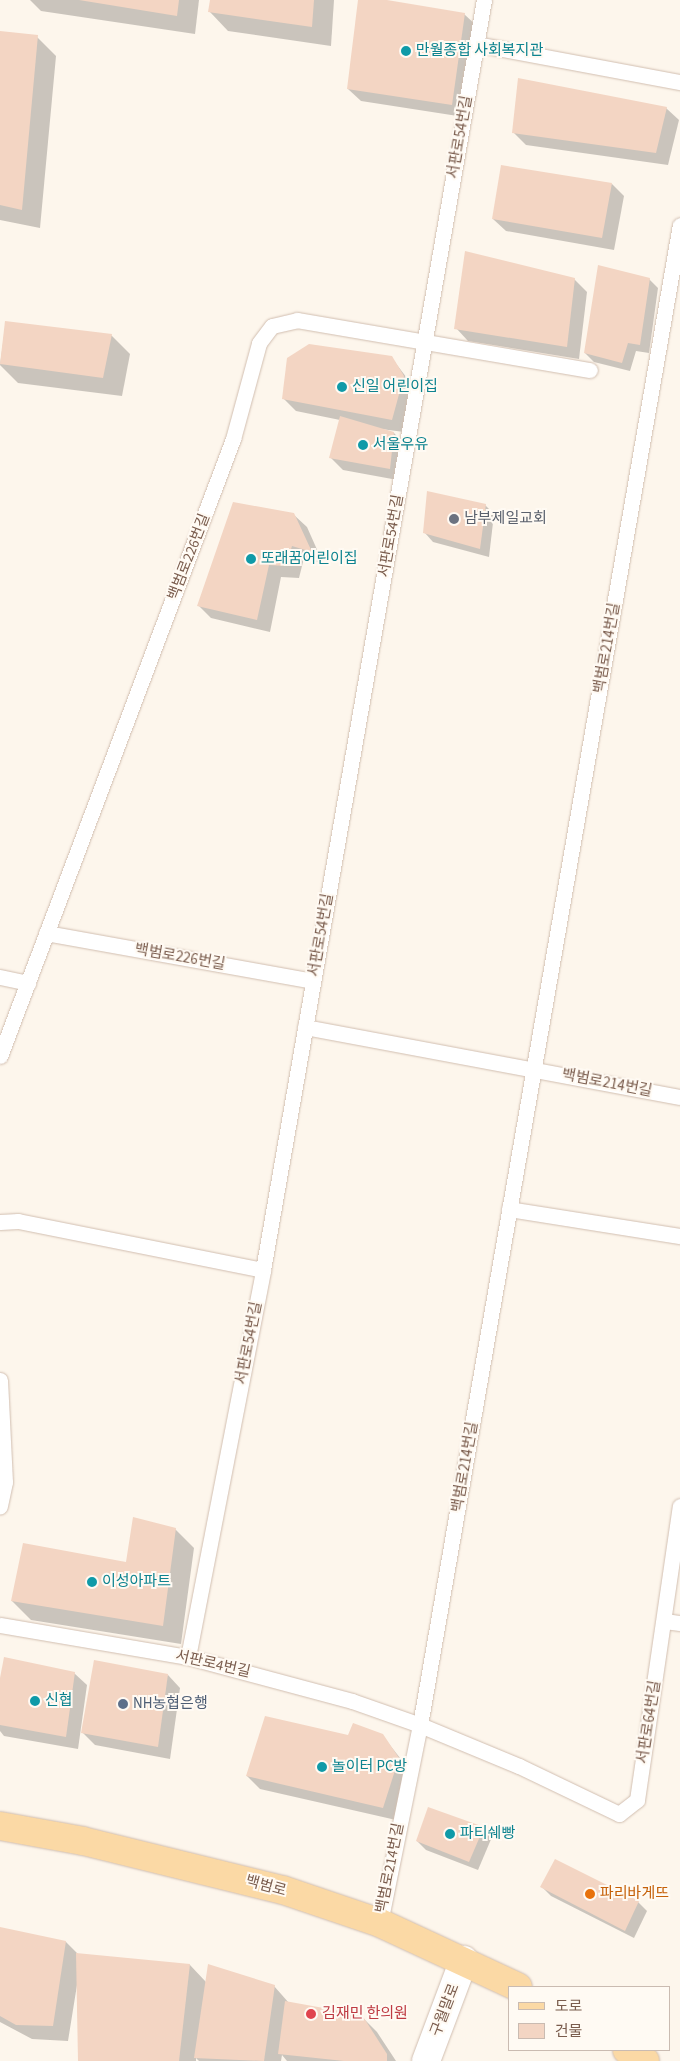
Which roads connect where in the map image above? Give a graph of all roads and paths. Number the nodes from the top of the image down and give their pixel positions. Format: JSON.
{"nodes":[{"id":1,"x":484,"y":0,"type":"edge"},
{"id":2,"x":476,"y":44,"type":"junction"},
{"id":3,"x":680,"y":82,"type":"edge"},
{"id":4,"x":680,"y":225,"type":"edge"},
{"id":5,"x":424,"y":341,"type":"junction"},
{"id":6,"x":590,"y":370,"type":"dead end"},
{"id":7,"x":46,"y":933,"type":"junction"},
{"id":8,"x":0,"y":977,"type":"edge"},
{"id":9,"x":313,"y":981,"type":"junction"},
{"id":10,"x":28,"y":983,"type":"junction"},
{"id":11,"x":305,"y":1027,"type":"junction"},
{"id":12,"x":0,"y":1056,"type":"edge"},
{"id":13,"x":534,"y":1070,"type":"junction"},
{"id":14,"x":680,"y":1097,"type":"edge"},
{"id":15,"x":510,"y":1209,"type":"junction"},
{"id":16,"x":0,"y":1222,"type":"edge"},
{"id":17,"x":680,"y":1236,"type":"edge"},
{"id":18,"x":263,"y":1270,"type":"junction"},
{"id":19,"x":0,"y":1380,"type":"edge"},
{"id":20,"x":2,"y":1459,"type":"edge"},
{"id":21,"x":0,"y":1506,"type":"edge"},
{"id":22,"x":680,"y":1506,"type":"edge"},
{"id":23,"x":672,"y":1622,"type":"edge"},
{"id":24,"x":0,"y":1625,"type":"edge"},
{"id":25,"x":188,"y":1658,"type":"junction"},
{"id":26,"x":420,"y":1724,"type":"junction"},
{"id":27,"x":0,"y":1826,"type":"edge"},
{"id":28,"x":380,"y":1923,"type":"junction"},
{"id":29,"x":464,"y":1960,"type":"junction"},
{"id":30,"x":516,"y":1986,"type":"edge"},
{"id":31,"x":629,"y":2051,"type":"edge"},
{"id":32,"x":426,"y":2061,"type":"edge"},
{"id":33,"x":645,"y":2061,"type":"edge"}],
"edges":[{"from":1,"to":2,"type":"lane","name":"서판로54번길"},
{"from":2,"to":3,"type":"lane"},
{"from":2,"to":5,"type":"lane","name":"서판로54번길"},
{"from":4,"to":13,"type":"lane","name":"백범로214번길"},
{"from":5,"to":6,"type":"lane","name":"백범로226번길"},
{"from":5,"to":7,"type":"lane","name":"백범로226번길"},
{"from":5,"to":9,"type":"lane","name":"서판로54번길"},
{"from":7,"to":9,"type":"lane","name":"백범로226번길"},
{"from":7,"to":10,"type":"lane","name":"백범로226번길"},
{"from":8,"to":10,"type":"lane"},
{"from":9,"to":11,"type":"lane","name":"서판로54번길"},
{"from":10,"to":12,"type":"lane","name":"백범로226번길"},
{"from":11,"to":13,"type":"lane"},
{"from":11,"to":18,"type":"lane","name":"서판로54번길"},
{"from":13,"to":14,"type":"lane","name":"백범로214번길"},
{"from":13,"to":15,"type":"lane","name":"백범로214번길"},
{"from":15,"to":17,"type":"lane"},
{"from":15,"to":26,"type":"lane","name":"백범로214번길"},
{"from":16,"to":18,"type":"lane"},
{"from":18,"to":25,"type":"lane","name":"서판로54번길"},
{"from":19,"to":20,"type":"lane"},
{"from":20,"to":21,"type":"lane"},
{"from":22,"to":23,"type":"lane","name":"서판로64번길"},
{"from":23,"to":26,"type":"lane","name":"서판로64번길"},
{"from":24,"to":25,"type":"lane","name":"서판로4번길"},
{"from":25,"to":26,"type":"lane","name":"서판로4번길"},
{"from":26,"to":28,"type":"lane","name":"백범로214번길"},
{"from":27,"to":28,"type":"main road","name":"백범로"},
{"from":28,"to":29,"type":"main road","name":"백범로"},
{"from":29,"to":30,"type":"main road","name":"백범로"},
{"from":29,"to":32,"type":"street","name":"구월말로"},
{"from":31,"to":33,"type":"main road"}]}
